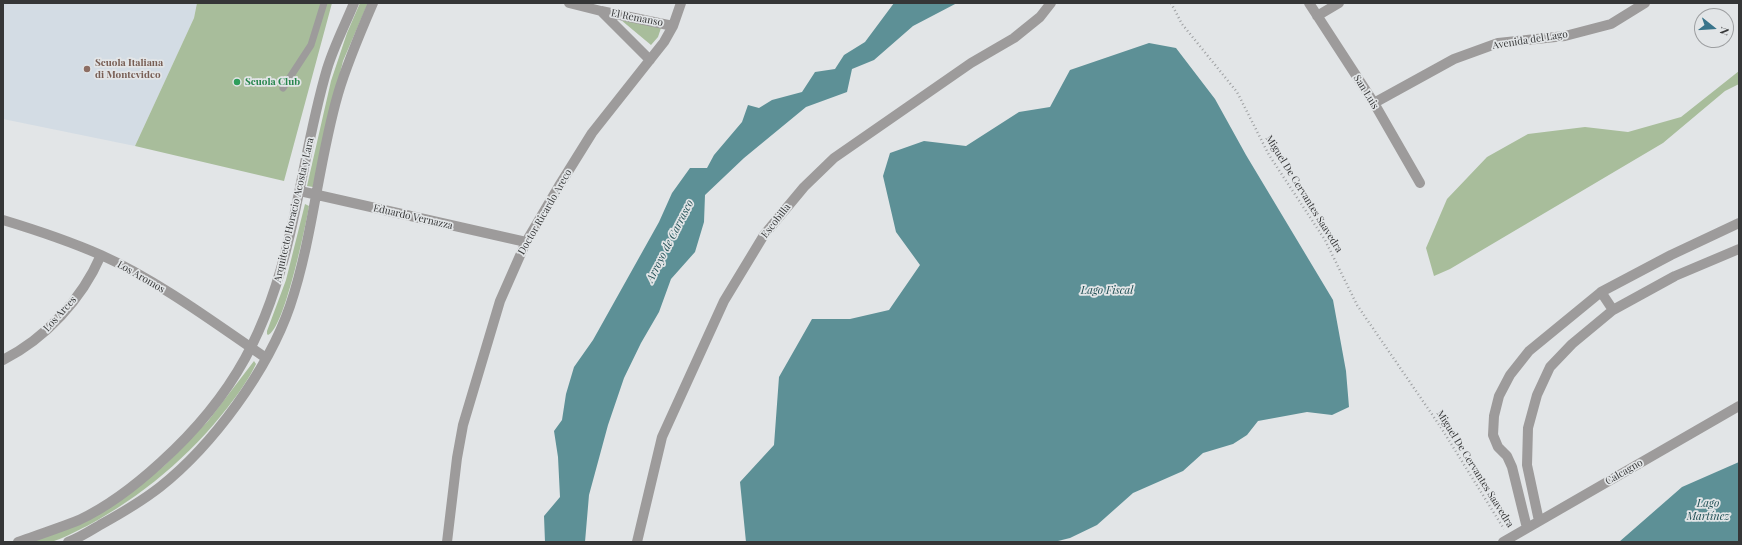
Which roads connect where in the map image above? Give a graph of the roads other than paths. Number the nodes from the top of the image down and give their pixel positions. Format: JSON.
{"nodes":[{"id":1,"x":324,"y":3,"type":"edge"},
{"id":2,"x":354,"y":3,"type":"edge"},
{"id":3,"x":373,"y":3,"type":"edge"},
{"id":4,"x":569,"y":3,"type":"edge"},
{"id":5,"x":681,"y":3,"type":"edge"},
{"id":6,"x":1051,"y":3,"type":"edge"},
{"id":7,"x":1308,"y":3,"type":"edge"},
{"id":8,"x":1339,"y":3,"type":"edge"},
{"id":9,"x":1645,"y":3,"type":"edge"},
{"id":10,"x":601,"y":11,"type":"junction"},
{"id":11,"x":1317,"y":16,"type":"junction"},
{"id":12,"x":673,"y":26,"type":"junction"},
{"id":13,"x":650,"y":60,"type":"junction"},
{"id":14,"x":283,"y":88,"type":"dead end"},
{"id":15,"x":1374,"y":103,"type":"junction"},
{"id":16,"x":1420,"y":183,"type":"dead end"},
{"id":17,"x":300,"y":191,"type":"junction"},
{"id":18,"x":316,"y":195,"type":"junction"},
{"id":19,"x":3,"y":220,"type":"edge"},
{"id":20,"x":1739,"y":223,"type":"edge"},
{"id":21,"x":526,"y":242,"type":"junction"},
{"id":22,"x":1739,"y":249,"type":"edge"},
{"id":23,"x":101,"y":255,"type":"junction"},
{"id":24,"x":1601,"y":292,"type":"junction"},
{"id":25,"x":1613,"y":310,"type":"junction"},
{"id":26,"x":252,"y":348,"type":"junction"},
{"id":27,"x":266,"y":358,"type":"junction"},
{"id":28,"x":3,"y":360,"type":"edge"},
{"id":29,"x":1739,"y":406,"type":"edge"},
{"id":30,"x":1539,"y":521,"type":"junction"},
{"id":31,"x":1527,"y":528,"type":"junction"},
{"id":32,"x":1508,"y":541,"type":"edge"},
{"id":33,"x":18,"y":542,"type":"edge"},
{"id":34,"x":68,"y":542,"type":"edge"},
{"id":35,"x":447,"y":542,"type":"edge"},
{"id":36,"x":637,"y":542,"type":"edge"}],
"edges":[{"from":1,"to":14,"type":"lane"},
{"from":2,"to":17,"type":"street","name":"Arquitecto Horacio Acosta y Lara"},
{"from":3,"to":18,"type":"street","name":"Arquitecto Horacio Acosta y Lara"},
{"from":4,"to":10,"type":"street","name":"El Remanso"},
{"from":5,"to":12,"type":"street","name":"Doctor Ricardo Areco"},
{"from":6,"to":36,"type":"street","name":"Escobilla"},
{"from":7,"to":11,"type":"street","name":"San Luis"},
{"from":8,"to":11,"type":"street"},
{"from":9,"to":15,"type":"street","name":"Avenida del Lago"},
{"from":10,"to":12,"type":"street","name":"El Remanso"},
{"from":10,"to":13,"type":"street","name":"El Remanso"},
{"from":11,"to":15,"type":"street","name":"San Luis"},
{"from":12,"to":13,"type":"street","name":"Doctor Ricardo Areco"},
{"from":13,"to":21,"type":"street","name":"Doctor Ricardo Areco"},
{"from":15,"to":16,"type":"street","name":"San Luis"},
{"from":17,"to":18,"type":"street","name":"Eduardo Vernazza"},
{"from":17,"to":26,"type":"street","name":"Arquitecto Horacio Acosta y Lara"},
{"from":18,"to":21,"type":"street","name":"Eduardo Vernazza"},
{"from":18,"to":27,"type":"street","name":"Arquitecto Horacio Acosta y Lara"},
{"from":19,"to":23,"type":"street","name":"Los Aromos"},
{"from":20,"to":24,"type":"street"},
{"from":21,"to":35,"type":"street","name":"Doctor Ricardo Areco"},
{"from":22,"to":25,"type":"street"},
{"from":23,"to":26,"type":"street","name":"Los Aromos"},
{"from":23,"to":28,"type":"street","name":"Los Arces"},
{"from":24,"to":25,"type":"street"},
{"from":24,"to":31,"type":"street"},
{"from":25,"to":30,"type":"street"},
{"from":26,"to":27,"type":"street","name":"Los Aromos"},
{"from":26,"to":33,"type":"street","name":"Arquitecto Horacio Acosta y Lara"},
{"from":27,"to":34,"type":"street","name":"Arquitecto Horacio Acosta y Lara"},
{"from":29,"to":30,"type":"street","name":"Calcagno"},
{"from":30,"to":31,"type":"street","name":"Calcagno"},
{"from":31,"to":32,"type":"street","name":"Calcagno"}]}
